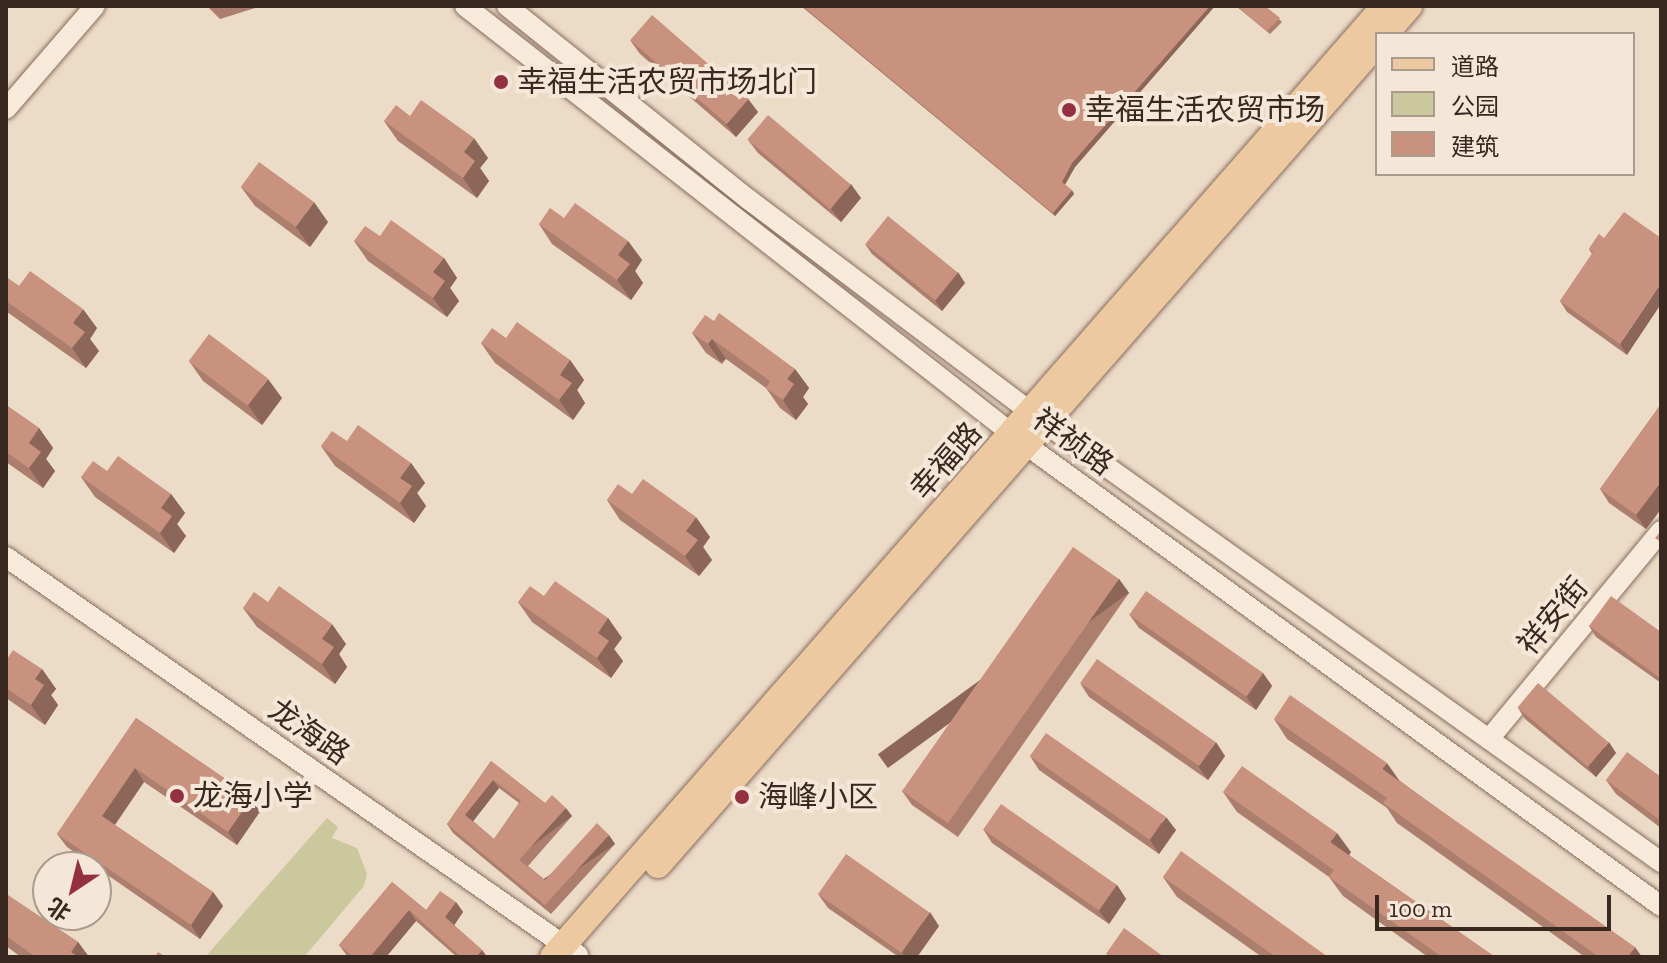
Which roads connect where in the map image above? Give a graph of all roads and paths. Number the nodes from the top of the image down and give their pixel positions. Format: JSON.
{"nodes":[{"id":1,"x":95,"y":6,"type":"edge"},
{"id":2,"x":465,"y":6,"type":"edge"},
{"id":3,"x":507,"y":6,"type":"edge"},
{"id":4,"x":1385,"y":6,"type":"edge"},
{"id":5,"x":1409,"y":6,"type":"edge"},
{"id":6,"x":1387,"y":32,"type":"edge"},
{"id":7,"x":1375,"y":45,"type":"edge"},
{"id":8,"x":6,"y":109,"type":"edge"},
{"id":9,"x":1040,"y":419,"type":"junction"},
{"id":10,"x":1021,"y":440,"type":"junction"},
{"id":11,"x":1661,"y":531,"type":"edge"},
{"id":12,"x":6,"y":557,"type":"edge"},
{"id":13,"x":1489,"y":739,"type":"junction"},
{"id":14,"x":1661,"y":862,"type":"edge"},
{"id":15,"x":1661,"y":906,"type":"edge"},
{"id":16,"x":568,"y":954,"type":"edge"}],
"edges":[{"from":1,"to":8,"type":"street"},
{"from":2,"to":10,"type":"street","name":"祥祯路"},
{"from":3,"to":9,"type":"street","name":"祥祯路"},
{"from":4,"to":9,"type":"main road","name":"幸福路"},
{"from":5,"to":6,"type":"main road"},
{"from":7,"to":9,"type":"main road","name":"幸福路"},
{"from":9,"to":10,"type":"main road","name":"幸福路"},
{"from":9,"to":13,"type":"street","name":"祥祯路"},
{"from":10,"to":15,"type":"street","name":"祥祯路"},
{"from":10,"to":16,"type":"main road","name":"幸福路"},
{"from":11,"to":13,"type":"street","name":"祥安街"},
{"from":12,"to":16,"type":"street","name":"龙海路"},
{"from":13,"to":14,"type":"street","name":"祥祯路"}]}
